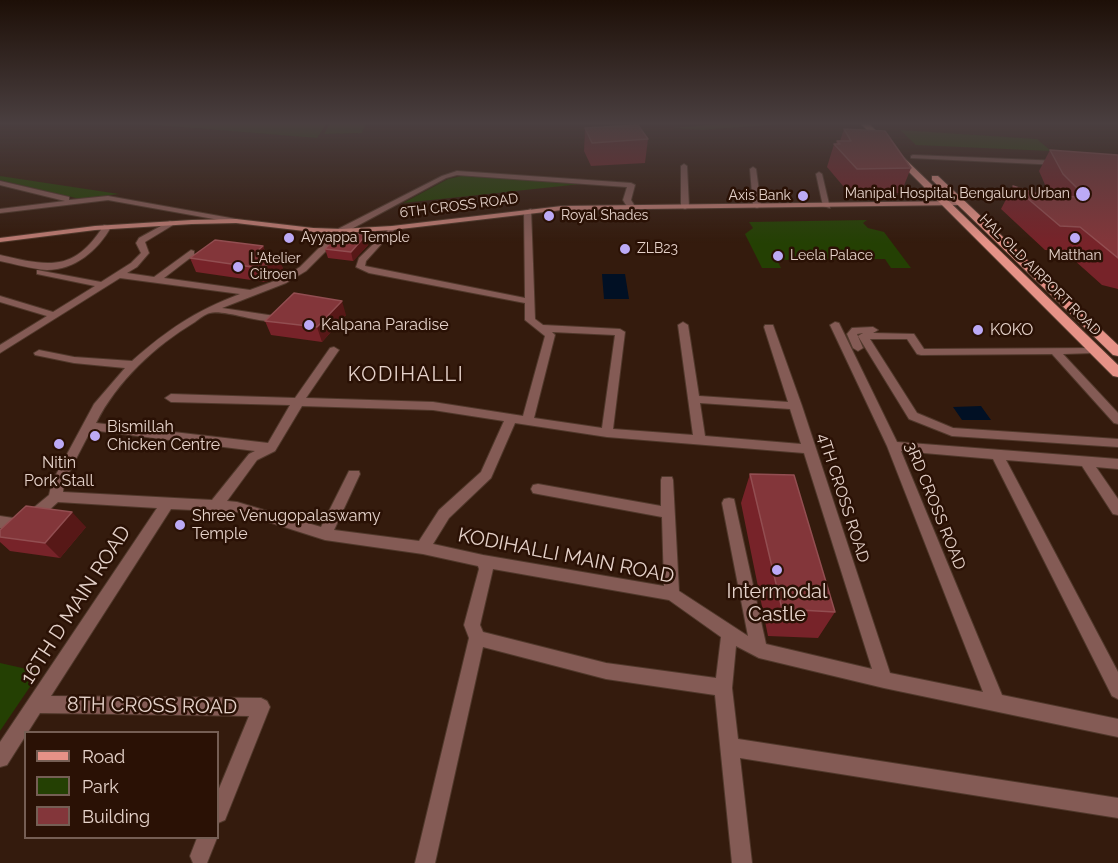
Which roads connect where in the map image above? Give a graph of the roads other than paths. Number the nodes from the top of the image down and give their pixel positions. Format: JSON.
{"nodes":[{"id":1,"x":907,"y":163,"type":"edge"},
{"id":2,"x":917,"y":163,"type":"edge"},
{"id":3,"x":1053,"y":163,"type":"edge"},
{"id":4,"x":1069,"y":164,"type":"edge"},
{"id":5,"x":684,"y":166,"type":"dead end"},
{"id":6,"x":753,"y":169,"type":"dead end"},
{"id":7,"x":819,"y":174,"type":"dead end"},
{"id":8,"x":0,"y":183,"type":"edge"},
{"id":9,"x":74,"y":201,"type":"junction"},
{"id":10,"x":757,"y":206,"type":"junction"},
{"id":11,"x":826,"y":206,"type":"junction"},
{"id":12,"x":953,"y":206,"type":"junction"},
{"id":13,"x":686,"y":207,"type":"junction"},
{"id":14,"x":632,"y":208,"type":"junction"},
{"id":15,"x":3,"y":210,"type":"edge"},
{"id":16,"x":528,"y":211,"type":"junction"},
{"id":17,"x":236,"y":221,"type":"junction"},
{"id":18,"x":170,"y":223,"type":"junction"},
{"id":19,"x":107,"y":227,"type":"junction"},
{"id":20,"x":392,"y":228,"type":"junction"},
{"id":21,"x":341,"y":231,"type":"junction"},
{"id":22,"x":0,"y":240,"type":"edge"},
{"id":23,"x":191,"y":253,"type":"dead end"},
{"id":24,"x":0,"y":258,"type":"edge"},
{"id":25,"x":0,"y":263,"type":"edge"},
{"id":26,"x":120,"y":275,"type":"junction"},
{"id":27,"x":156,"y":279,"type":"junction"},
{"id":28,"x":104,"y":285,"type":"junction"},
{"id":29,"x":251,"y":293,"type":"junction"},
{"id":30,"x":0,"y":299,"type":"edge"},
{"id":31,"x":528,"y":301,"type":"junction"},
{"id":32,"x":210,"y":309,"type":"junction"},
{"id":33,"x":53,"y":315,"type":"junction"},
{"id":34,"x":274,"y":319,"type":"edge"},
{"id":35,"x":683,"y":325,"type":"dead end"},
{"id":36,"x":835,"y":325,"type":"dead end"},
{"id":37,"x":769,"y":327,"type":"dead end"},
{"id":38,"x":541,"y":328,"type":"junction"},
{"id":39,"x":899,"y":336,"type":"junction"},
{"id":40,"x":858,"y":348,"type":"dead end"},
{"id":41,"x":0,"y":350,"type":"edge"},
{"id":42,"x":334,"y":350,"type":"dead end"},
{"id":43,"x":1054,"y":350,"type":"junction"},
{"id":44,"x":1094,"y":350,"type":"junction"},
{"id":45,"x":1118,"y":352,"type":"edge"},
{"id":46,"x":39,"y":353,"type":"dead end"},
{"id":47,"x":134,"y":365,"type":"junction"},
{"id":48,"x":1118,"y":373,"type":"edge"},
{"id":49,"x":171,"y":398,"type":"dead end"},
{"id":50,"x":694,"y":399,"type":"junction"},
{"id":51,"x":298,"y":402,"type":"junction"},
{"id":52,"x":1104,"y":404,"type":"junction"},
{"id":53,"x":796,"y":406,"type":"junction"},
{"id":54,"x":1118,"y":410,"type":"edge"},
{"id":55,"x":511,"y":418,"type":"junction"},
{"id":56,"x":528,"y":420,"type":"junction"},
{"id":57,"x":1118,"y":420,"type":"edge"},
{"id":58,"x":89,"y":426,"type":"junction"},
{"id":59,"x":607,"y":433,"type":"junction"},
{"id":60,"x":700,"y":441,"type":"junction"},
{"id":61,"x":1118,"y":443,"type":"edge"},
{"id":62,"x":893,"y":446,"type":"junction"},
{"id":63,"x":271,"y":448,"type":"junction"},
{"id":64,"x":809,"y":449,"type":"junction"},
{"id":65,"x":997,"y":454,"type":"junction"},
{"id":66,"x":1087,"y":463,"type":"junction"},
{"id":67,"x":1118,"y":464,"type":"edge"},
{"id":68,"x":354,"y":474,"type":"dead end"},
{"id":69,"x":667,"y":480,"type":"dead end"},
{"id":70,"x":538,"y":489,"type":"dead end"},
{"id":71,"x":55,"y":497,"type":"junction"},
{"id":72,"x":729,"y":503,"type":"dead end"},
{"id":73,"x":166,"y":505,"type":"junction"},
{"id":74,"x":216,"y":505,"type":"junction"},
{"id":75,"x":1118,"y":510,"type":"edge"},
{"id":76,"x":668,"y":513,"type":"junction"},
{"id":77,"x":0,"y":522,"type":"edge"},
{"id":78,"x":23,"y":525,"type":"junction"},
{"id":79,"x":325,"y":534,"type":"junction"},
{"id":80,"x":8,"y":540,"type":"edge"},
{"id":81,"x":423,"y":548,"type":"junction"},
{"id":82,"x":483,"y":561,"type":"junction"},
{"id":83,"x":672,"y":594,"type":"junction"},
{"id":84,"x":729,"y":634,"type":"junction"},
{"id":85,"x":477,"y":638,"type":"junction"},
{"id":86,"x":759,"y":650,"type":"junction"},
{"id":87,"x":884,"y":680,"type":"junction"},
{"id":88,"x":723,"y":688,"type":"junction"},
{"id":89,"x":1118,"y":690,"type":"edge"},
{"id":90,"x":996,"y":703,"type":"junction"},
{"id":91,"x":37,"y":704,"type":"junction"},
{"id":92,"x":1118,"y":728,"type":"edge"},
{"id":93,"x":730,"y":747,"type":"junction"},
{"id":94,"x":0,"y":758,"type":"edge"},
{"id":95,"x":1118,"y":808,"type":"edge"},
{"id":96,"x":219,"y":811,"type":"edge"},
{"id":97,"x":425,"y":863,"type":"edge"},
{"id":98,"x":742,"y":863,"type":"edge"}],
"edges":[{"from":1,"to":12,"type":"main road","name":"HAL OLD AIRPORT ROAD"},
{"from":2,"to":12,"type":"main road","name":"HAL OLD AIRPORT ROAD"},
{"from":3,"to":4,"type":"street"},
{"from":5,"to":13,"type":"street"},
{"from":6,"to":10,"type":"street"},
{"from":7,"to":11,"type":"street"},
{"from":8,"to":9,"type":"street"},
{"from":9,"to":15,"type":"street"},
{"from":9,"to":17,"type":"street"},
{"from":10,"to":11,"type":"street","name":"6TH CROSS ROAD"},
{"from":10,"to":13,"type":"street","name":"6TH CROSS ROAD"},
{"from":11,"to":12,"type":"street","name":"6TH CROSS ROAD"},
{"from":12,"to":44,"type":"main road","name":"HAL OLD AIRPORT ROAD"},
{"from":12,"to":45,"type":"main road","name":"HAL OLD AIRPORT ROAD"},
{"from":13,"to":14,"type":"street","name":"6TH CROSS ROAD"},
{"from":14,"to":16,"type":"street","name":"6TH CROSS ROAD"},
{"from":14,"to":21,"type":"street"},
{"from":16,"to":20,"type":"street","name":"6TH CROSS ROAD"},
{"from":16,"to":31,"type":"street"},
{"from":17,"to":18,"type":"street","name":"6TH CROSS ROAD"},
{"from":17,"to":21,"type":"street","name":"6TH CROSS ROAD"},
{"from":18,"to":19,"type":"street","name":"6TH CROSS ROAD"},
{"from":18,"to":26,"type":"street"},
{"from":19,"to":22,"type":"street","name":"6TH CROSS ROAD"},
{"from":19,"to":24,"type":"street"},
{"from":20,"to":21,"type":"street","name":"6TH CROSS ROAD"},
{"from":20,"to":31,"type":"street"},
{"from":21,"to":29,"type":"street"},
{"from":23,"to":27,"type":"street"},
{"from":25,"to":28,"type":"street"},
{"from":26,"to":27,"type":"street"},
{"from":26,"to":28,"type":"street"},
{"from":27,"to":29,"type":"street"},
{"from":28,"to":33,"type":"street"},
{"from":29,"to":32,"type":"street"},
{"from":30,"to":33,"type":"street"},
{"from":31,"to":38,"type":"street"},
{"from":32,"to":34,"type":"street"},
{"from":32,"to":47,"type":"street"},
{"from":33,"to":41,"type":"street"},
{"from":35,"to":50,"type":"street"},
{"from":36,"to":62,"type":"street","name":"3RD CROSS ROAD"},
{"from":37,"to":53,"type":"street","name":"4TH CROSS ROAD"},
{"from":38,"to":56,"type":"street"},
{"from":38,"to":59,"type":"street"},
{"from":39,"to":40,"type":"street"},
{"from":39,"to":43,"type":"street"},
{"from":39,"to":61,"type":"street"},
{"from":42,"to":51,"type":"street"},
{"from":43,"to":44,"type":"street"},
{"from":43,"to":52,"type":"street"},
{"from":44,"to":48,"type":"main road","name":"HAL OLD AIRPORT ROAD"},
{"from":46,"to":47,"type":"street"},
{"from":47,"to":58,"type":"street"},
{"from":49,"to":51,"type":"street"},
{"from":50,"to":53,"type":"street"},
{"from":50,"to":60,"type":"street"},
{"from":51,"to":55,"type":"street"},
{"from":51,"to":63,"type":"street"},
{"from":52,"to":54,"type":"street"},
{"from":52,"to":57,"type":"street"},
{"from":53,"to":64,"type":"street","name":"4TH CROSS ROAD"},
{"from":55,"to":56,"type":"street"},
{"from":55,"to":81,"type":"street"},
{"from":56,"to":59,"type":"street"},
{"from":58,"to":63,"type":"street"},
{"from":58,"to":71,"type":"street"},
{"from":59,"to":60,"type":"street"},
{"from":60,"to":64,"type":"street"},
{"from":62,"to":65,"type":"street"},
{"from":62,"to":90,"type":"street","name":"3RD CROSS ROAD"},
{"from":63,"to":74,"type":"street"},
{"from":64,"to":87,"type":"street","name":"4TH CROSS ROAD"},
{"from":65,"to":66,"type":"street"},
{"from":65,"to":89,"type":"street"},
{"from":66,"to":67,"type":"street"},
{"from":66,"to":75,"type":"street"},
{"from":68,"to":79,"type":"street"},
{"from":69,"to":76,"type":"street"},
{"from":70,"to":76,"type":"street"},
{"from":71,"to":73,"type":"street","name":"KODIHALLI MAIN ROAD"},
{"from":71,"to":78,"type":"street"},
{"from":72,"to":86,"type":"street"},
{"from":73,"to":74,"type":"street","name":"KODIHALLI MAIN ROAD"},
{"from":73,"to":91,"type":"street","name":"16TH D MAIN ROAD"},
{"from":74,"to":79,"type":"street","name":"KODIHALLI MAIN ROAD"},
{"from":76,"to":83,"type":"street"},
{"from":77,"to":78,"type":"street"},
{"from":78,"to":80,"type":"street"},
{"from":79,"to":81,"type":"street","name":"KODIHALLI MAIN ROAD"},
{"from":81,"to":82,"type":"street","name":"KODIHALLI MAIN ROAD"},
{"from":82,"to":83,"type":"street","name":"KODIHALLI MAIN ROAD"},
{"from":82,"to":85,"type":"street"},
{"from":83,"to":84,"type":"street","name":"KODIHALLI MAIN ROAD"},
{"from":84,"to":86,"type":"street","name":"KODIHALLI MAIN ROAD"},
{"from":84,"to":88,"type":"street"},
{"from":85,"to":88,"type":"street"},
{"from":85,"to":97,"type":"street"},
{"from":86,"to":87,"type":"street","name":"KODIHALLI MAIN ROAD"},
{"from":87,"to":90,"type":"street","name":"KODIHALLI MAIN ROAD"},
{"from":88,"to":93,"type":"street"},
{"from":90,"to":92,"type":"street","name":"KODIHALLI MAIN ROAD"},
{"from":91,"to":94,"type":"street","name":"16TH D MAIN ROAD"},
{"from":91,"to":96,"type":"street","name":"8TH CROSS ROAD"},
{"from":93,"to":95,"type":"street"},
{"from":93,"to":98,"type":"street"}]}
